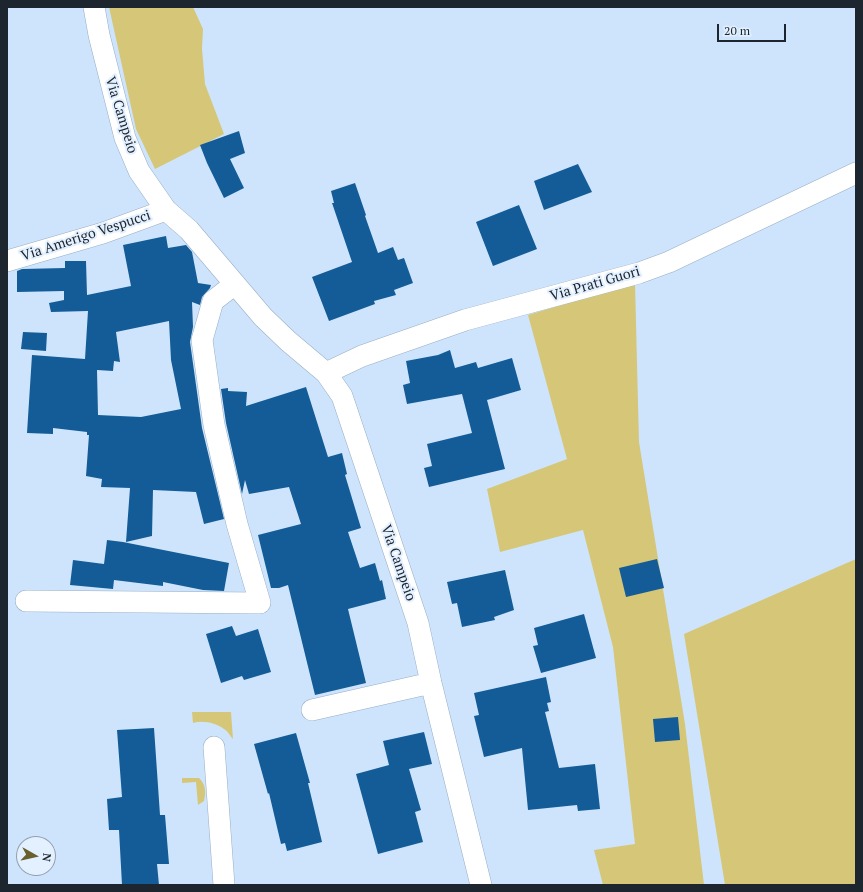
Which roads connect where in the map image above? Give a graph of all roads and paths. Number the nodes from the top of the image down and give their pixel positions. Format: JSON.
{"nodes":[{"id":1,"x":94,"y":7,"type":"edge"},
{"id":2,"x":856,"y":173,"type":"edge"},
{"id":3,"x":166,"y":210,"type":"junction"},
{"id":4,"x":7,"y":261,"type":"edge"},
{"id":5,"x":235,"y":284,"type":"junction"},
{"id":6,"x":326,"y":373,"type":"junction"},
{"id":7,"x":26,"y":601,"type":"dead end"},
{"id":8,"x":431,"y":683,"type":"junction"},
{"id":9,"x":312,"y":710,"type":"dead end"},
{"id":10,"x":214,"y":748,"type":"dead end"},
{"id":11,"x":224,"y":885,"type":"edge"},
{"id":12,"x":481,"y":885,"type":"edge"}],
"edges":[{"from":1,"to":3,"type":"street","name":"Via Campeio"},
{"from":2,"to":6,"type":"street","name":"Via Prati Guori"},
{"from":3,"to":4,"type":"street","name":"Via Amerigo Vespucci"},
{"from":3,"to":5,"type":"street","name":"Via Campeio"},
{"from":5,"to":6,"type":"street","name":"Via Campeio"},
{"from":5,"to":7,"type":"street"},
{"from":6,"to":8,"type":"street","name":"Via Campeio"},
{"from":8,"to":9,"type":"street"},
{"from":8,"to":12,"type":"street","name":"Via Campeio"},
{"from":10,"to":11,"type":"street"}]}
